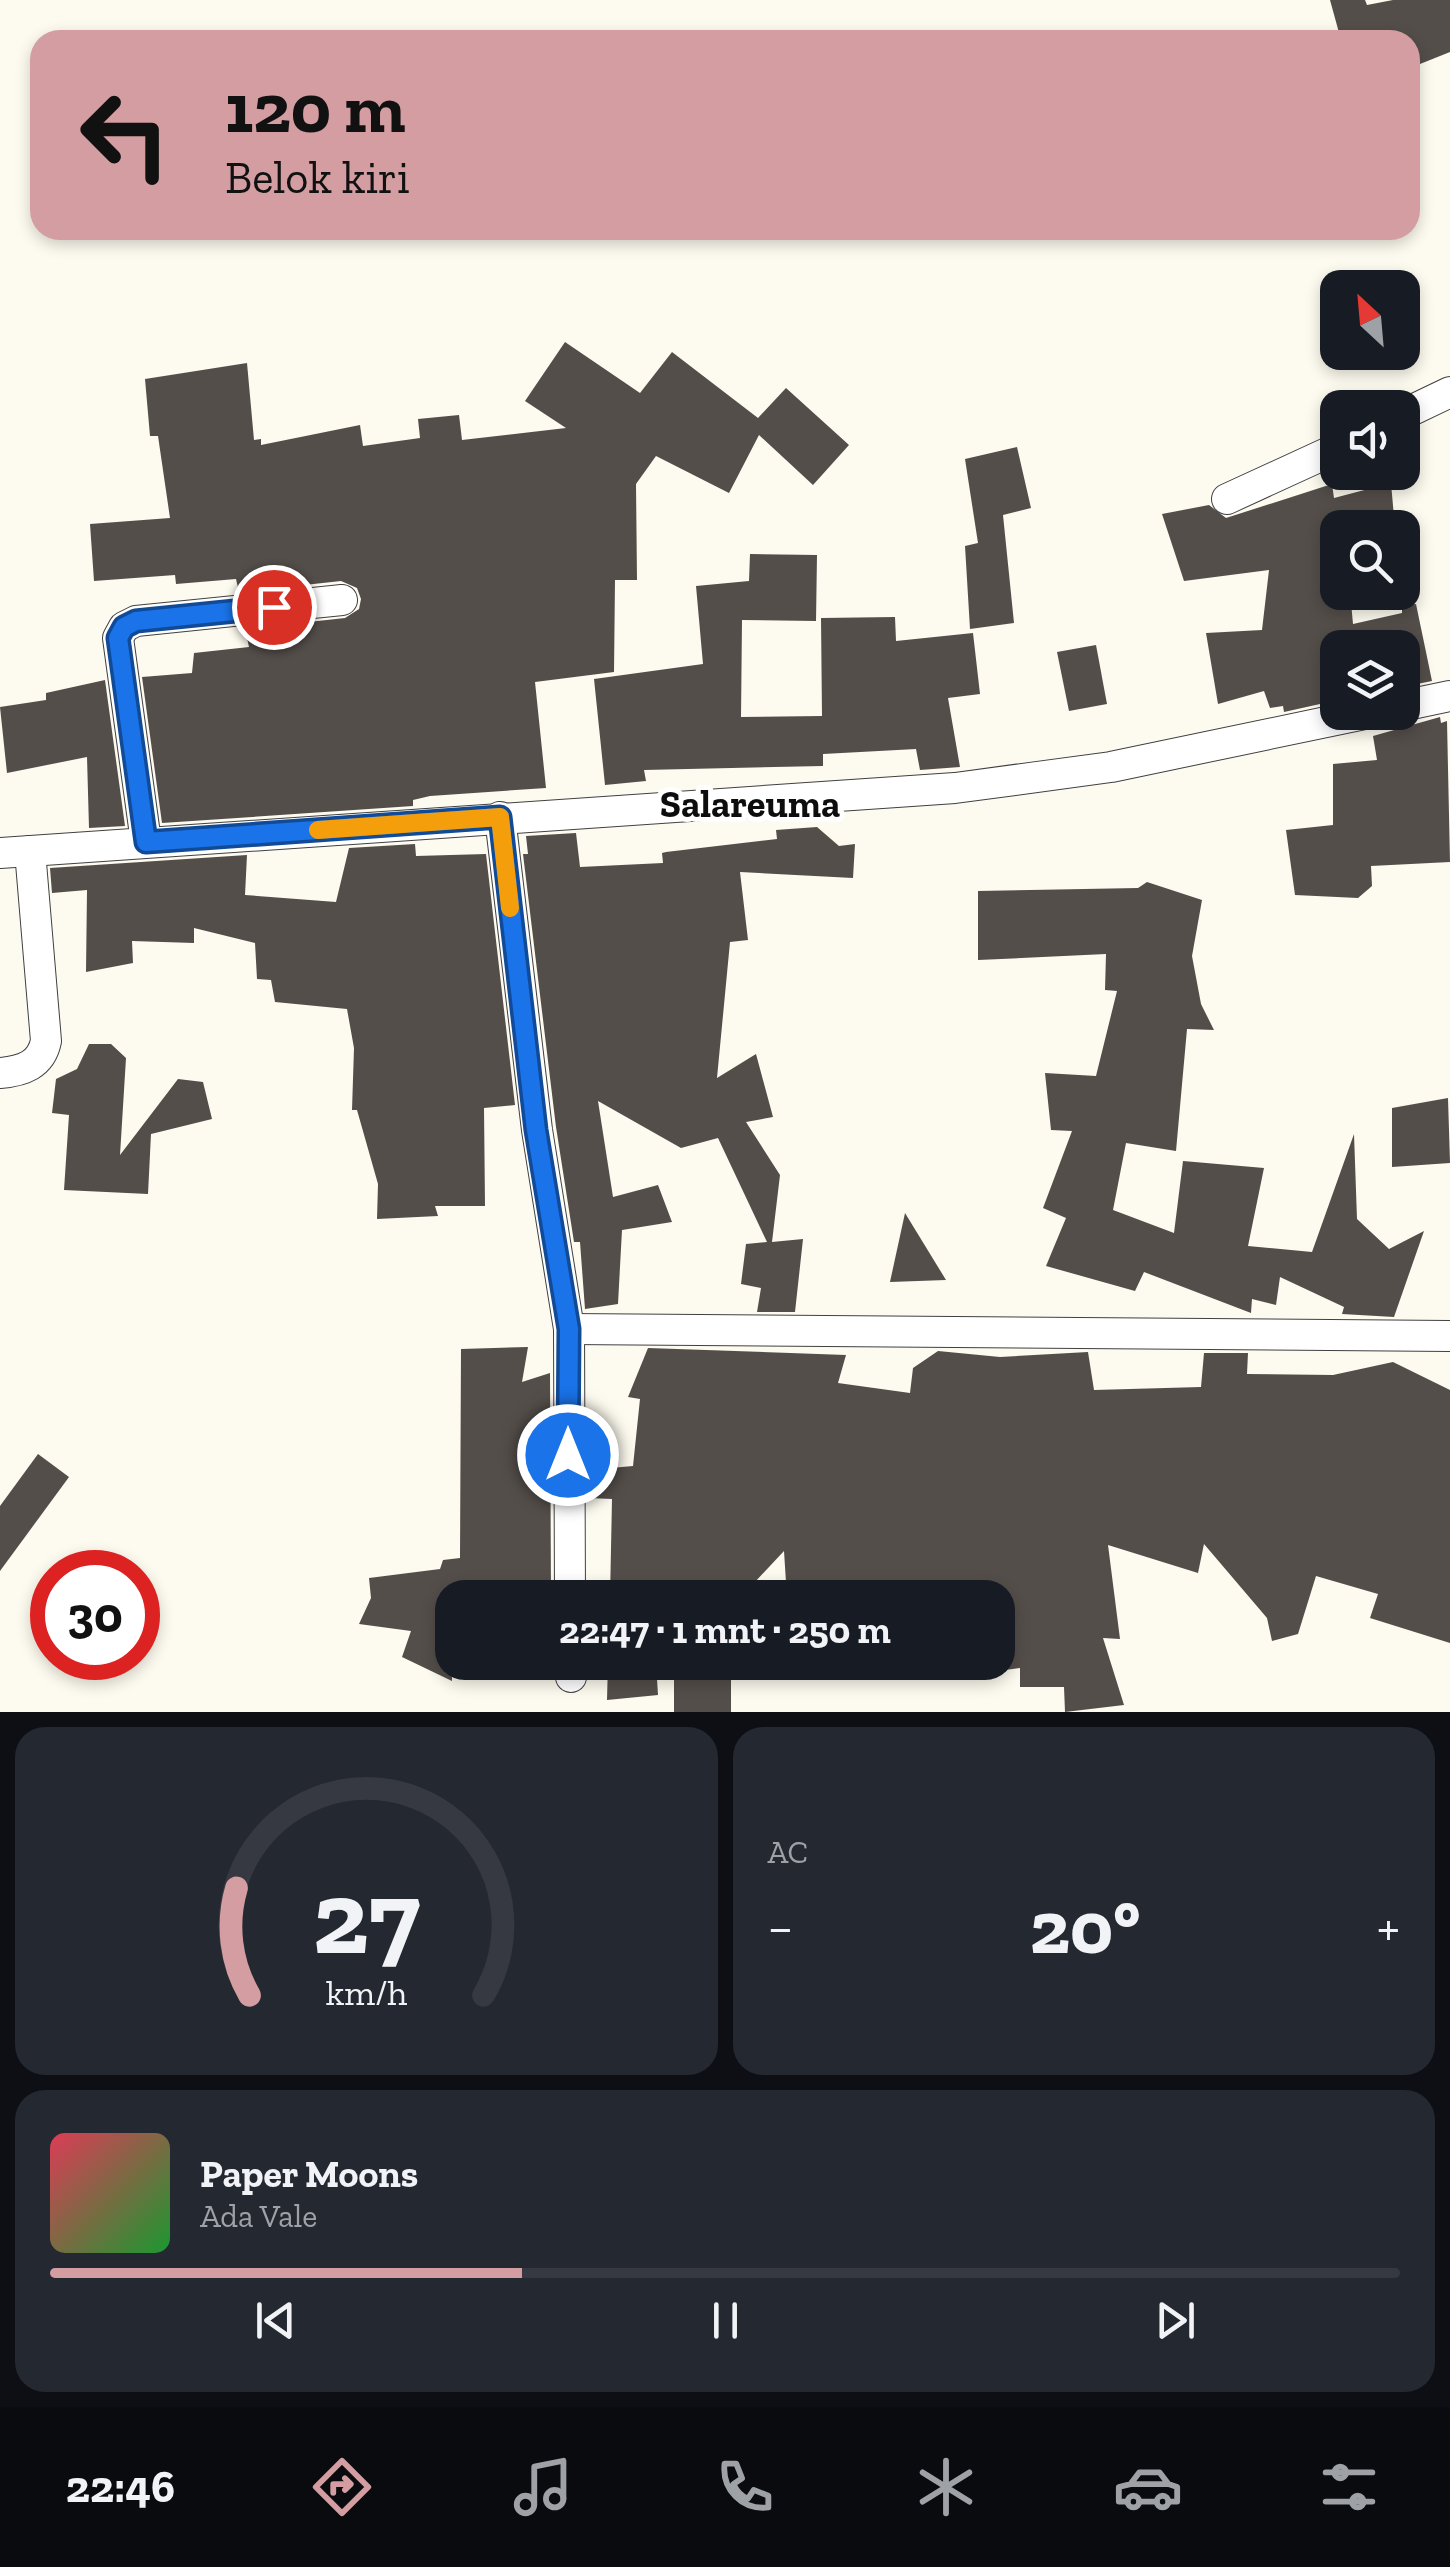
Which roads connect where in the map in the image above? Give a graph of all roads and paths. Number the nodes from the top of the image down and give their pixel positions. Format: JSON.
{"nodes":[{"id":1,"x":1450,"y":392,"type":"edge"},
{"id":2,"x":1420,"y":407,"type":"edge"},
{"id":3,"x":1320,"y":456,"type":"edge"},
{"id":4,"x":1227,"y":499,"type":"dead end"},
{"id":5,"x":342,"y":600,"type":"dead end"},
{"id":6,"x":1450,"y":696,"type":"edge"},
{"id":7,"x":1420,"y":702,"type":"edge"},
{"id":8,"x":1320,"y":723,"type":"edge"},
{"id":9,"x":500,"y":817,"type":"junction"},
{"id":10,"x":146,"y":842,"type":"junction"},
{"id":11,"x":15,"y":852,"type":"edge"},
{"id":12,"x":0,"y":1074,"type":"edge"},
{"id":13,"x":569,"y":1329,"type":"junction"},
{"id":14,"x":1450,"y":1336,"type":"edge"},
{"id":15,"x":570,"y":1580,"type":"edge"}],
"edges":[{"from":1,"to":2,"type":"street"},
{"from":3,"to":4,"type":"street"},
{"from":5,"to":10,"type":"street"},
{"from":6,"to":7,"type":"street"},
{"from":8,"to":9,"type":"street"},
{"from":9,"to":10,"type":"street"},
{"from":9,"to":13,"type":"street"},
{"from":10,"to":11,"type":"street"},
{"from":11,"to":12,"type":"street"},
{"from":13,"to":14,"type":"street"},
{"from":13,"to":15,"type":"street"}]}
